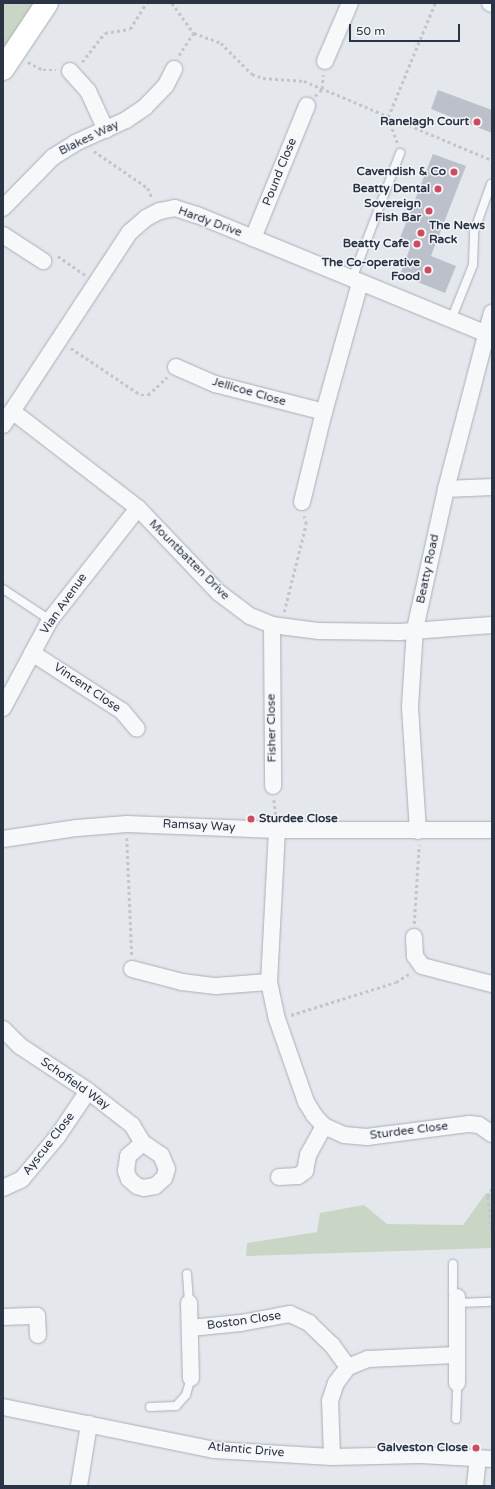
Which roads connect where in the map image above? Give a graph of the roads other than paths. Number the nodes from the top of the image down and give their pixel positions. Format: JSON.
{"nodes":[{"id":1,"x":47,"y":3,"type":"edge"},
{"id":2,"x":350,"y":3,"type":"edge"},
{"id":3,"x":8,"y":61,"type":"edge"},
{"id":4,"x":325,"y":61,"type":"road end"},
{"id":5,"x":174,"y":69,"type":"road end"},
{"id":6,"x":70,"y":71,"type":"road end"},
{"id":7,"x":307,"y":106,"type":"road end"},
{"id":8,"x":106,"y":130,"type":"junction"},
{"id":9,"x":400,"y":153,"type":"road end"},
{"id":10,"x":491,"y":184,"type":"edge"},
{"id":11,"x":3,"y":208,"type":"edge"},
{"id":12,"x":3,"y":235,"type":"edge"},
{"id":13,"x":253,"y":238,"type":"junction"},
{"id":14,"x":43,"y":260,"type":"road end"},
{"id":15,"x":356,"y":281,"type":"junction"},
{"id":16,"x":492,"y":312,"type":"edge"},
{"id":17,"x":451,"y":320,"type":"junction"},
{"id":18,"x":485,"y":333,"type":"junction"},
{"id":19,"x":176,"y":367,"type":"road end"},
{"id":20,"x":12,"y":412,"type":"junction"},
{"id":21,"x":324,"y":412,"type":"junction"},
{"id":22,"x":3,"y":425,"type":"edge"},
{"id":23,"x":492,"y":487,"type":"edge"},
{"id":24,"x":446,"y":489,"type":"junction"},
{"id":25,"x":302,"y":502,"type":"road end"},
{"id":26,"x":138,"y":508,"type":"junction"},
{"id":27,"x":3,"y":589,"type":"edge"},
{"id":28,"x":50,"y":620,"type":"junction"},
{"id":29,"x":492,"y":624,"type":"edge"},
{"id":30,"x":276,"y":625,"type":"junction"},
{"id":31,"x":415,"y":629,"type":"junction"},
{"id":32,"x":32,"y":653,"type":"junction"},
{"id":33,"x":3,"y":708,"type":"edge"},
{"id":34,"x":137,"y":728,"type":"dead end"},
{"id":35,"x":273,"y":786,"type":"road end"},
{"id":36,"x":277,"y":830,"type":"junction"},
{"id":37,"x":492,"y":830,"type":"edge"},
{"id":38,"x":418,"y":831,"type":"junction"},
{"id":39,"x":3,"y":839,"type":"edge"},
{"id":40,"x":414,"y":937,"type":"road end"},
{"id":41,"x":132,"y":969,"type":"road end"},
{"id":42,"x":269,"y":982,"type":"junction"},
{"id":43,"x":492,"y":984,"type":"edge"},
{"id":44,"x":3,"y":1029,"type":"edge"},
{"id":45,"x":88,"y":1091,"type":"junction"},
{"id":46,"x":324,"y":1126,"type":"junction"},
{"id":47,"x":492,"y":1134,"type":"edge"},
{"id":48,"x":143,"y":1143,"type":"dead end"},
{"id":49,"x":279,"y":1177,"type":"dead end"},
{"id":50,"x":3,"y":1188,"type":"edge"},
{"id":51,"x":453,"y":1264,"type":"dead end"},
{"id":52,"x":187,"y":1274,"type":"dead end"},
{"id":53,"x":457,"y":1300,"type":"junction"},
{"id":54,"x":492,"y":1302,"type":"edge"},
{"id":55,"x":189,"y":1303,"type":"joint"},
{"id":56,"x":3,"y":1317,"type":"edge"},
{"id":57,"x":190,"y":1328,"type":"junction"},
{"id":58,"x":38,"y":1336,"type":"dead end"},
{"id":59,"x":456,"y":1355,"type":"junction"},
{"id":60,"x":348,"y":1367,"type":"junction"},
{"id":61,"x":191,"y":1378,"type":"joint"},
{"id":62,"x":457,"y":1383,"type":"joint"},
{"id":63,"x":3,"y":1407,"type":"edge"},
{"id":64,"x":150,"y":1407,"type":"dead end"},
{"id":65,"x":456,"y":1418,"type":"dead end"},
{"id":66,"x":89,"y":1424,"type":"junction"},
{"id":67,"x":332,"y":1457,"type":"junction"},
{"id":68,"x":485,"y":1458,"type":"edge"},
{"id":69,"x":79,"y":1486,"type":"edge"},
{"id":70,"x":475,"y":1486,"type":"edge"}],
"edges":[{"from":1,"to":3,"type":"street"},
{"from":2,"to":4,"type":"street"},
{"from":5,"to":8,"type":"street","name":"Blakes Way"},
{"from":6,"to":8,"type":"street"},
{"from":7,"to":13,"type":"street","name":"Pound Close"},
{"from":8,"to":11,"type":"street","name":"Blakes Way"},
{"from":9,"to":15,"type":"lane"},
{"from":10,"to":17,"type":"lane"},
{"from":12,"to":14,"type":"street"},
{"from":13,"to":15,"type":"street","name":"Hardy Drive"},
{"from":13,"to":20,"type":"street","name":"Hardy Drive"},
{"from":15,"to":17,"type":"street","name":"Hardy Drive"},
{"from":15,"to":21,"type":"street"},
{"from":16,"to":18,"type":"street","name":"Beatty Road"},
{"from":17,"to":18,"type":"street","name":"Hardy Drive"},
{"from":18,"to":24,"type":"street","name":"Beatty Road"},
{"from":19,"to":21,"type":"street","name":"Jellicoe Close"},
{"from":20,"to":22,"type":"street","name":"Hardy Drive"},
{"from":20,"to":26,"type":"street","name":"Mountbatten Drive"},
{"from":21,"to":25,"type":"street"},
{"from":23,"to":24,"type":"street"},
{"from":24,"to":31,"type":"street","name":"Beatty Road"},
{"from":26,"to":28,"type":"street","name":"Vian Avenue"},
{"from":26,"to":30,"type":"street","name":"Mountbatten Drive"},
{"from":27,"to":28,"type":"lane"},
{"from":28,"to":32,"type":"street","name":"Vian Avenue"},
{"from":29,"to":31,"type":"street","name":"Mountbatten Drive"},
{"from":30,"to":31,"type":"street","name":"Mountbatten Drive"},
{"from":30,"to":35,"type":"street","name":"Fisher Close"},
{"from":31,"to":38,"type":"street","name":"Beatty Road"},
{"from":32,"to":33,"type":"street","name":"Vian Avenue"},
{"from":32,"to":34,"type":"street","name":"Vincent Close"},
{"from":36,"to":38,"type":"street","name":"Ramsay Way"},
{"from":36,"to":39,"type":"street","name":"Ramsay Way"},
{"from":36,"to":42,"type":"street","name":"Sturdee Close"},
{"from":37,"to":38,"type":"street","name":"Ramsay Way"},
{"from":40,"to":43,"type":"street"},
{"from":41,"to":42,"type":"street"},
{"from":42,"to":46,"type":"street","name":"Sturdee Close"},
{"from":44,"to":45,"type":"street","name":"Schofield Way"},
{"from":45,"to":48,"type":"street","name":"Schofield Way"},
{"from":45,"to":50,"type":"street","name":"Ayscue Close"},
{"from":46,"to":47,"type":"street","name":"Sturdee Close"},
{"from":46,"to":49,"type":"street"},
{"from":51,"to":53,"type":"lane"},
{"from":52,"to":55,"type":"lane"},
{"from":53,"to":54,"type":"lane"},
{"from":53,"to":59,"type":"street"},
{"from":55,"to":57,"type":"street","name":"Boston Close"},
{"from":56,"to":58,"type":"street"},
{"from":57,"to":60,"type":"street","name":"Boston Close"},
{"from":57,"to":61,"type":"street","name":"Boston Close"},
{"from":59,"to":60,"type":"street"},
{"from":59,"to":62,"type":"street"},
{"from":60,"to":67,"type":"street"},
{"from":61,"to":64,"type":"lane"},
{"from":62,"to":65,"type":"lane"},
{"from":63,"to":66,"type":"street","name":"Atlantic Drive"},
{"from":66,"to":67,"type":"street","name":"Atlantic Drive"},
{"from":66,"to":69,"type":"street"},
{"from":67,"to":68,"type":"street","name":"Atlantic Drive"},
{"from":68,"to":70,"type":"street"}]}
